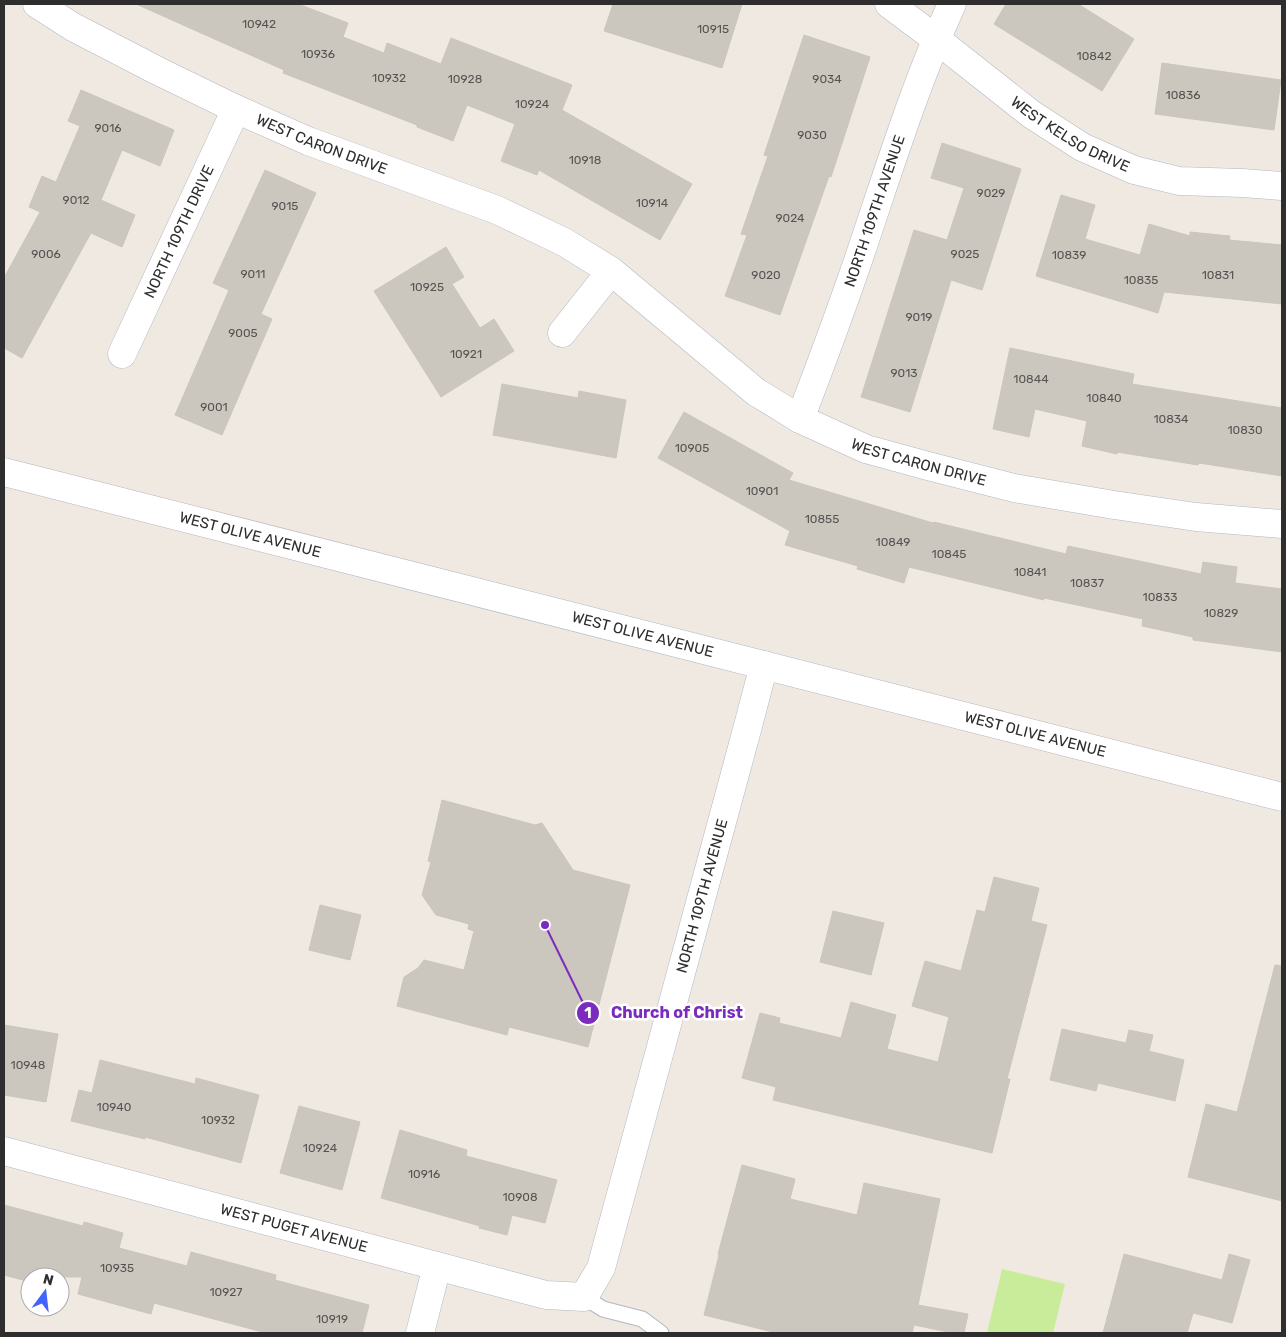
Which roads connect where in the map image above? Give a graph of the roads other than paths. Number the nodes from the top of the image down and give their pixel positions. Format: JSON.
{"nodes":[{"id":1,"x":37,"y":4,"type":"edge"},
{"id":2,"x":889,"y":4,"type":"edge"},
{"id":3,"x":952,"y":4,"type":"edge"},
{"id":4,"x":936,"y":39,"type":"junction"},
{"id":5,"x":236,"y":109,"type":"junction"},
{"id":6,"x":1282,"y":186,"type":"edge"},
{"id":7,"x":611,"y":271,"type":"junction"},
{"id":8,"x":562,"y":333,"type":"dead end"},
{"id":9,"x":122,"y":354,"type":"dead end"},
{"id":10,"x":800,"y":419,"type":"junction"},
{"id":11,"x":4,"y":472,"type":"edge"},
{"id":12,"x":1282,"y":524,"type":"edge"},
{"id":13,"x":764,"y":666,"type":"junction"},
{"id":14,"x":1282,"y":797,"type":"edge"},
{"id":15,"x":4,"y":1151,"type":"edge"},
{"id":16,"x":438,"y":1266,"type":"junction"},
{"id":17,"x":584,"y":1297,"type":"junction"},
{"id":18,"x":420,"y":1333,"type":"edge"},
{"id":19,"x":661,"y":1333,"type":"edge"}],
"edges":[{"from":1,"to":5,"type":"street","name":"WEST CARON DRIVE"},
{"from":2,"to":4,"type":"street","name":"WEST KELSO DRIVE"},
{"from":3,"to":4,"type":"street","name":"NORTH 109TH AVENUE"},
{"from":4,"to":6,"type":"street","name":"WEST KELSO DRIVE"},
{"from":4,"to":10,"type":"street","name":"NORTH 109TH AVENUE"},
{"from":5,"to":7,"type":"street","name":"WEST CARON DRIVE"},
{"from":5,"to":9,"type":"street","name":"NORTH 109TH DRIVE"},
{"from":7,"to":8,"type":"street"},
{"from":7,"to":10,"type":"street","name":"WEST CARON DRIVE"},
{"from":10,"to":12,"type":"street","name":"WEST CARON DRIVE"},
{"from":11,"to":13,"type":"street","name":"WEST OLIVE AVENUE"},
{"from":13,"to":14,"type":"street","name":"WEST OLIVE AVENUE"},
{"from":13,"to":17,"type":"street","name":"NORTH 109TH AVENUE"},
{"from":15,"to":16,"type":"street","name":"WEST PUGET AVENUE"},
{"from":16,"to":17,"type":"street","name":"WEST PUGET AVENUE"},
{"from":16,"to":18,"type":"street"},
{"from":17,"to":19,"type":"lane"}]}
